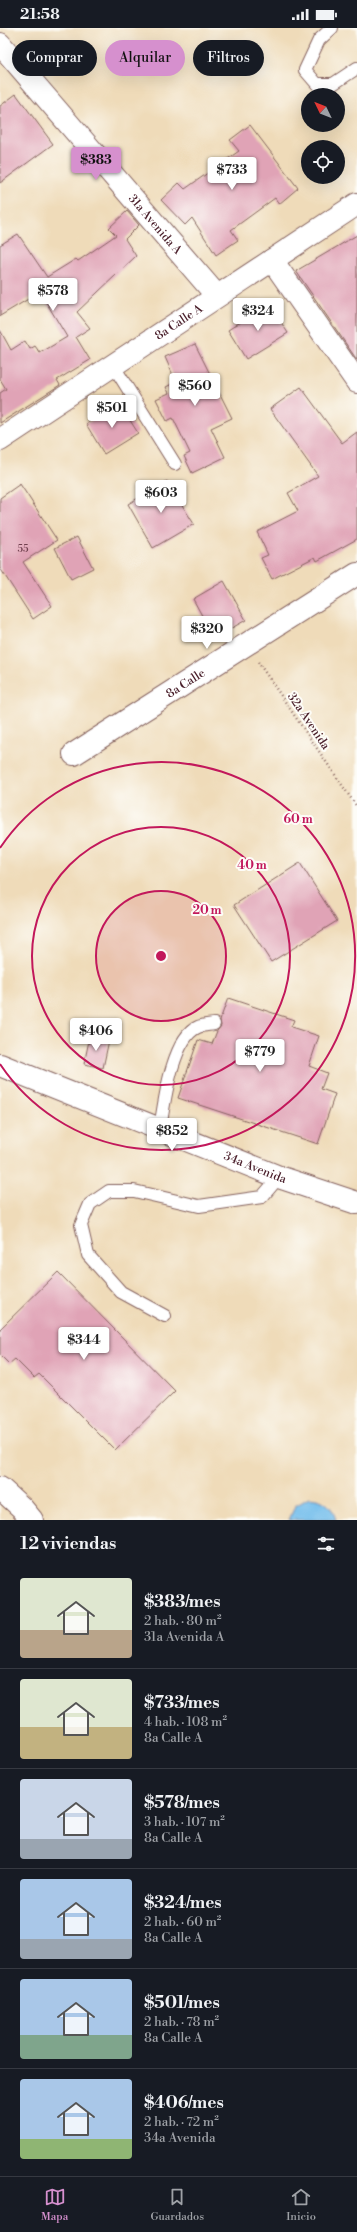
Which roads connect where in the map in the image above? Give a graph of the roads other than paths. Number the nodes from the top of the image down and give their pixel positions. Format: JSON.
{"nodes":[{"id":1,"x":332,"y":28,"type":"edge"},
{"id":2,"x":0,"y":44,"type":"edge"},
{"id":3,"x":357,"y":68,"type":"edge"},
{"id":4,"x":357,"y":204,"type":"edge"},
{"id":5,"x":272,"y":260,"type":"junction"},
{"id":6,"x":217,"y":296,"type":"junction"},
{"id":7,"x":114,"y":365,"type":"junction"},
{"id":8,"x":357,"y":382,"type":"edge"},
{"id":9,"x":0,"y":440,"type":"edge"},
{"id":10,"x":175,"y":464,"type":"dead end"},
{"id":11,"x":357,"y":574,"type":"edge"},
{"id":12,"x":74,"y":754,"type":"dead end"},
{"id":13,"x":214,"y":1024,"type":"dead end"},
{"id":14,"x":0,"y":1065,"type":"edge"},
{"id":15,"x":160,"y":1130,"type":"junction"},
{"id":16,"x":279,"y":1177,"type":"junction"},
{"id":17,"x":357,"y":1203,"type":"edge"},
{"id":18,"x":165,"y":1316,"type":"dead end"},
{"id":19,"x":0,"y":1488,"type":"edge"},
{"id":20,"x":32,"y":1520,"type":"edge"}],
"edges":[{"from":1,"to":3,"type":"lane"},
{"from":2,"to":6,"type":"street","name":"31a Avenida A"},
{"from":4,"to":5,"type":"street","name":"8a Calle A"},
{"from":5,"to":6,"type":"street","name":"8a Calle A"},
{"from":5,"to":8,"type":"street"},
{"from":6,"to":7,"type":"street","name":"8a Calle A"},
{"from":7,"to":9,"type":"street","name":"8a Calle A"},
{"from":7,"to":10,"type":"lane"},
{"from":11,"to":12,"type":"street","name":"8a Calle"},
{"from":13,"to":15,"type":"lane"},
{"from":14,"to":15,"type":"street","name":"34a Avenida"},
{"from":15,"to":16,"type":"street","name":"34a Avenida"},
{"from":16,"to":17,"type":"street","name":"34a Avenida"},
{"from":16,"to":18,"type":"lane"},
{"from":19,"to":20,"type":"street"}]}
